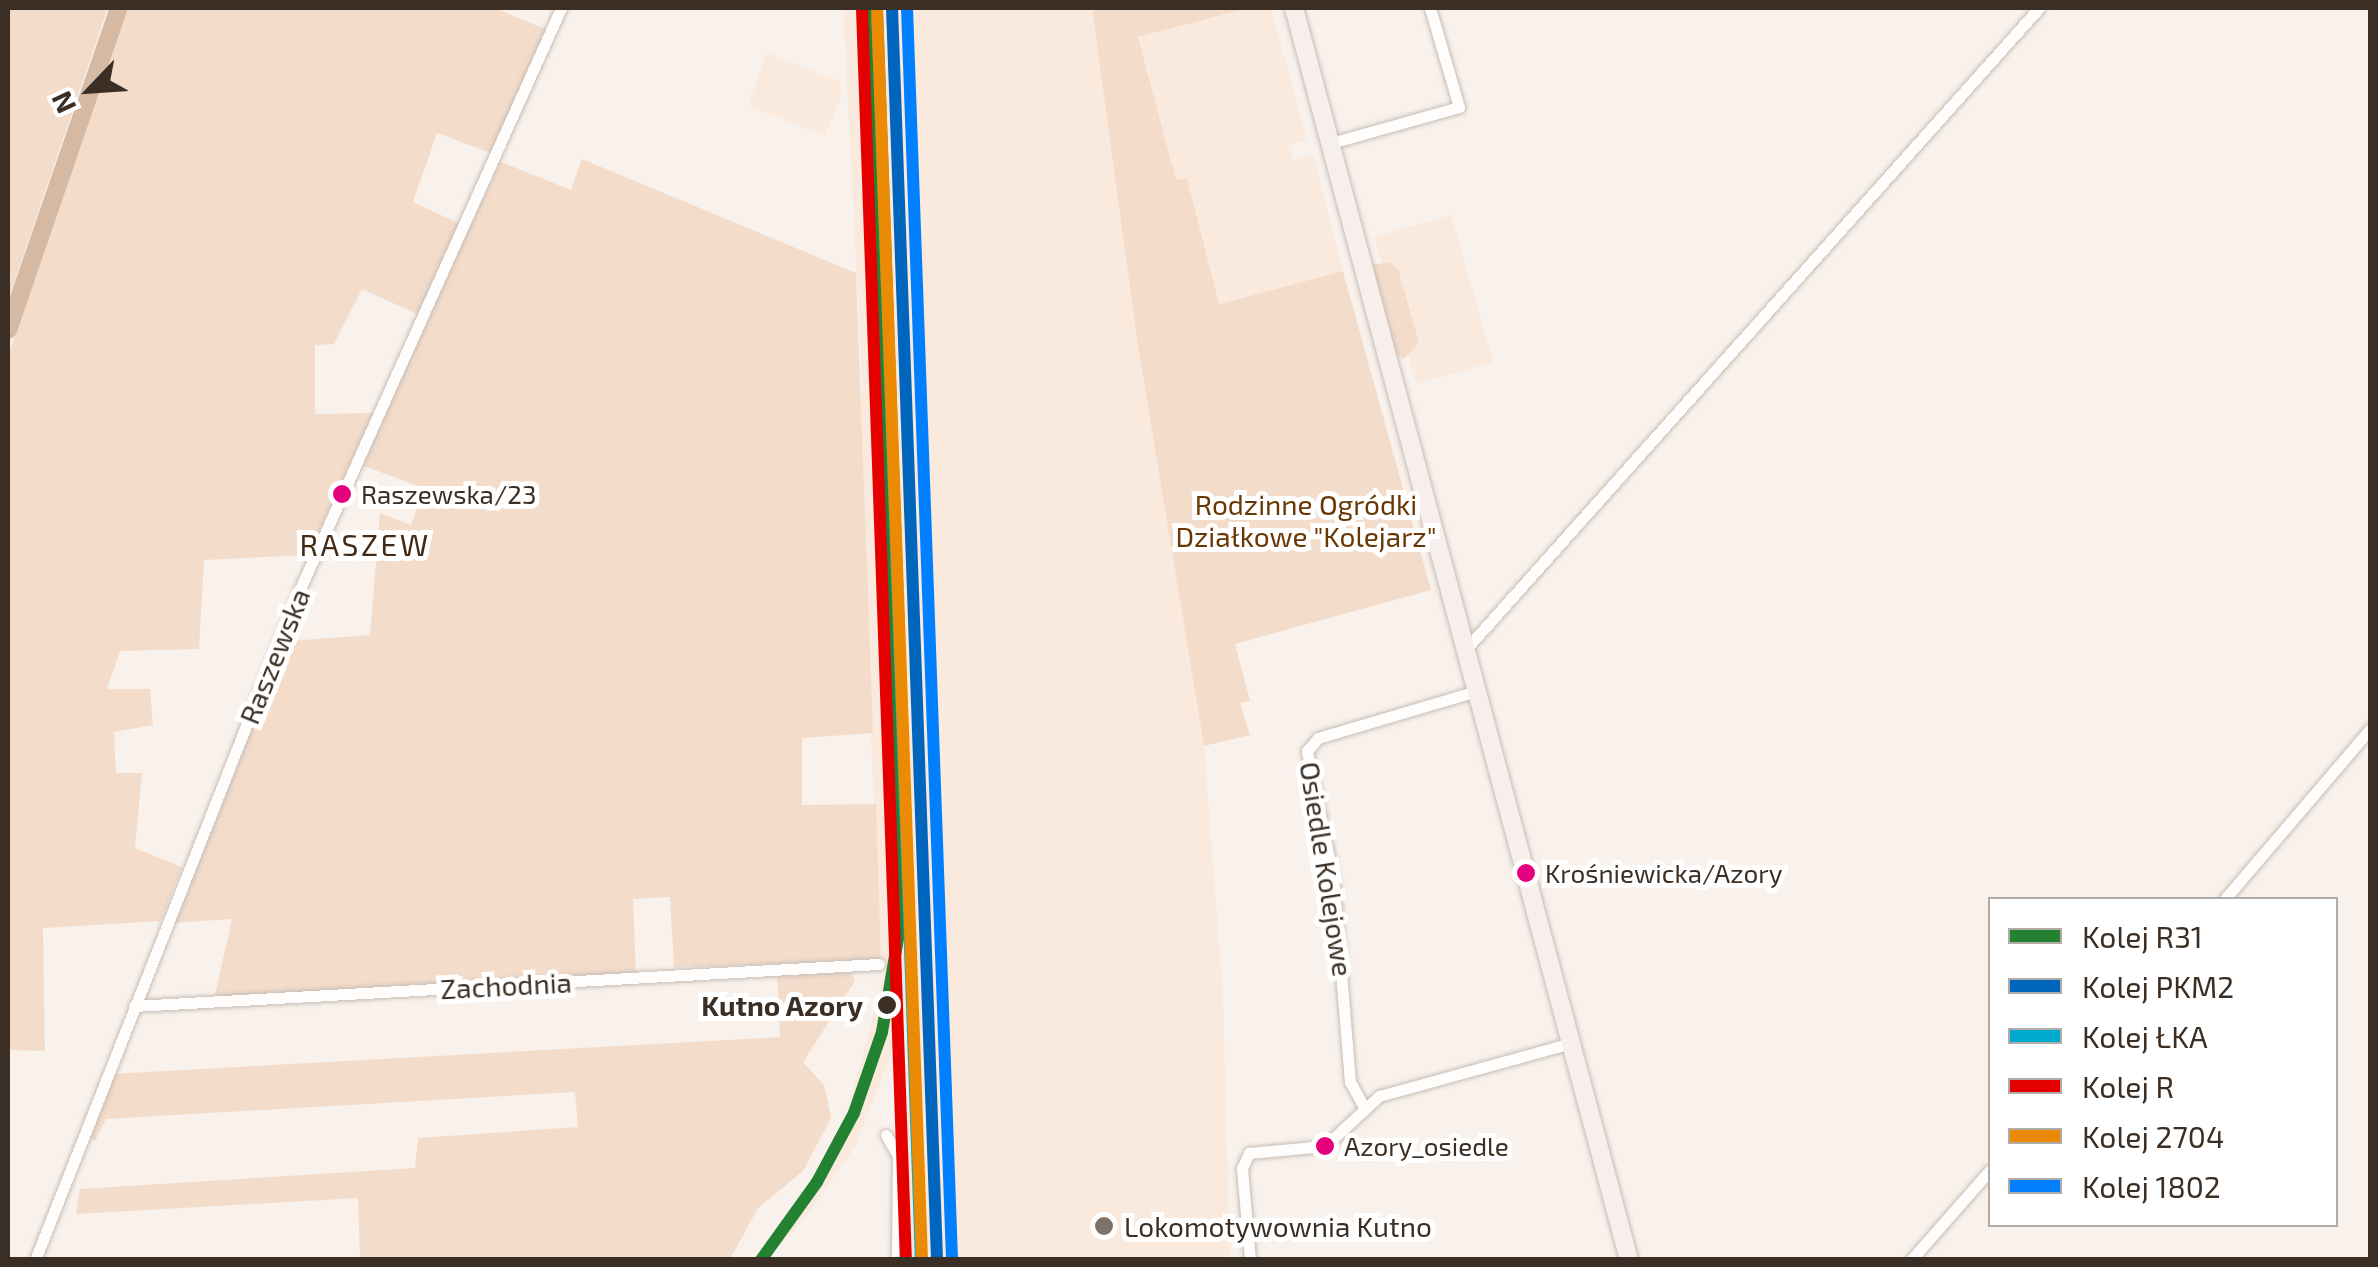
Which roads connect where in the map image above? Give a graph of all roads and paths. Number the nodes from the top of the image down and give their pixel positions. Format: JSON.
{"nodes":[{"id":1,"x":561,"y":8,"type":"edge"},
{"id":2,"x":1294,"y":8,"type":"edge"},
{"id":3,"x":1430,"y":8,"type":"edge"},
{"id":4,"x":2039,"y":8,"type":"edge"},
{"id":5,"x":1331,"y":143,"type":"junction"},
{"id":6,"x":1466,"y":649,"type":"junction"},
{"id":7,"x":1477,"y":691,"type":"junction"},
{"id":8,"x":2370,"y":729,"type":"edge"},
{"id":9,"x":2227,"y":897,"type":"edge"},
{"id":10,"x":879,"y":964,"type":"dead end"},
{"id":11,"x":134,"y":1006,"type":"junction"},
{"id":12,"x":1572,"y":1043,"type":"junction"},
{"id":13,"x":1364,"y":1106,"type":"junction"},
{"id":14,"x":886,"y":1136,"type":"dead end"},
{"id":15,"x":1988,"y":1172,"type":"edge"},
{"id":16,"x":35,"y":1260,"type":"edge"},
{"id":17,"x":897,"y":1260,"type":"edge"},
{"id":18,"x":1250,"y":1260,"type":"edge"},
{"id":19,"x":1629,"y":1260,"type":"edge"},
{"id":20,"x":1911,"y":1260,"type":"edge"}],
"edges":[{"from":1,"to":11,"type":"street","name":"Raszewska"},
{"from":2,"to":5,"type":"main road"},
{"from":3,"to":5,"type":"street"},
{"from":4,"to":6,"type":"street"},
{"from":5,"to":6,"type":"main road"},
{"from":6,"to":7,"type":"main road"},
{"from":7,"to":12,"type":"main road"},
{"from":7,"to":13,"type":"street","name":"Osiedle Kolejowe"},
{"from":8,"to":9,"type":"street"},
{"from":10,"to":11,"type":"street","name":"Zachodnia"},
{"from":11,"to":16,"type":"street","name":"Raszewska"},
{"from":12,"to":13,"type":"street"},
{"from":12,"to":19,"type":"main road"},
{"from":13,"to":18,"type":"street"},
{"from":14,"to":17,"type":"street"},
{"from":15,"to":20,"type":"street"}]}
